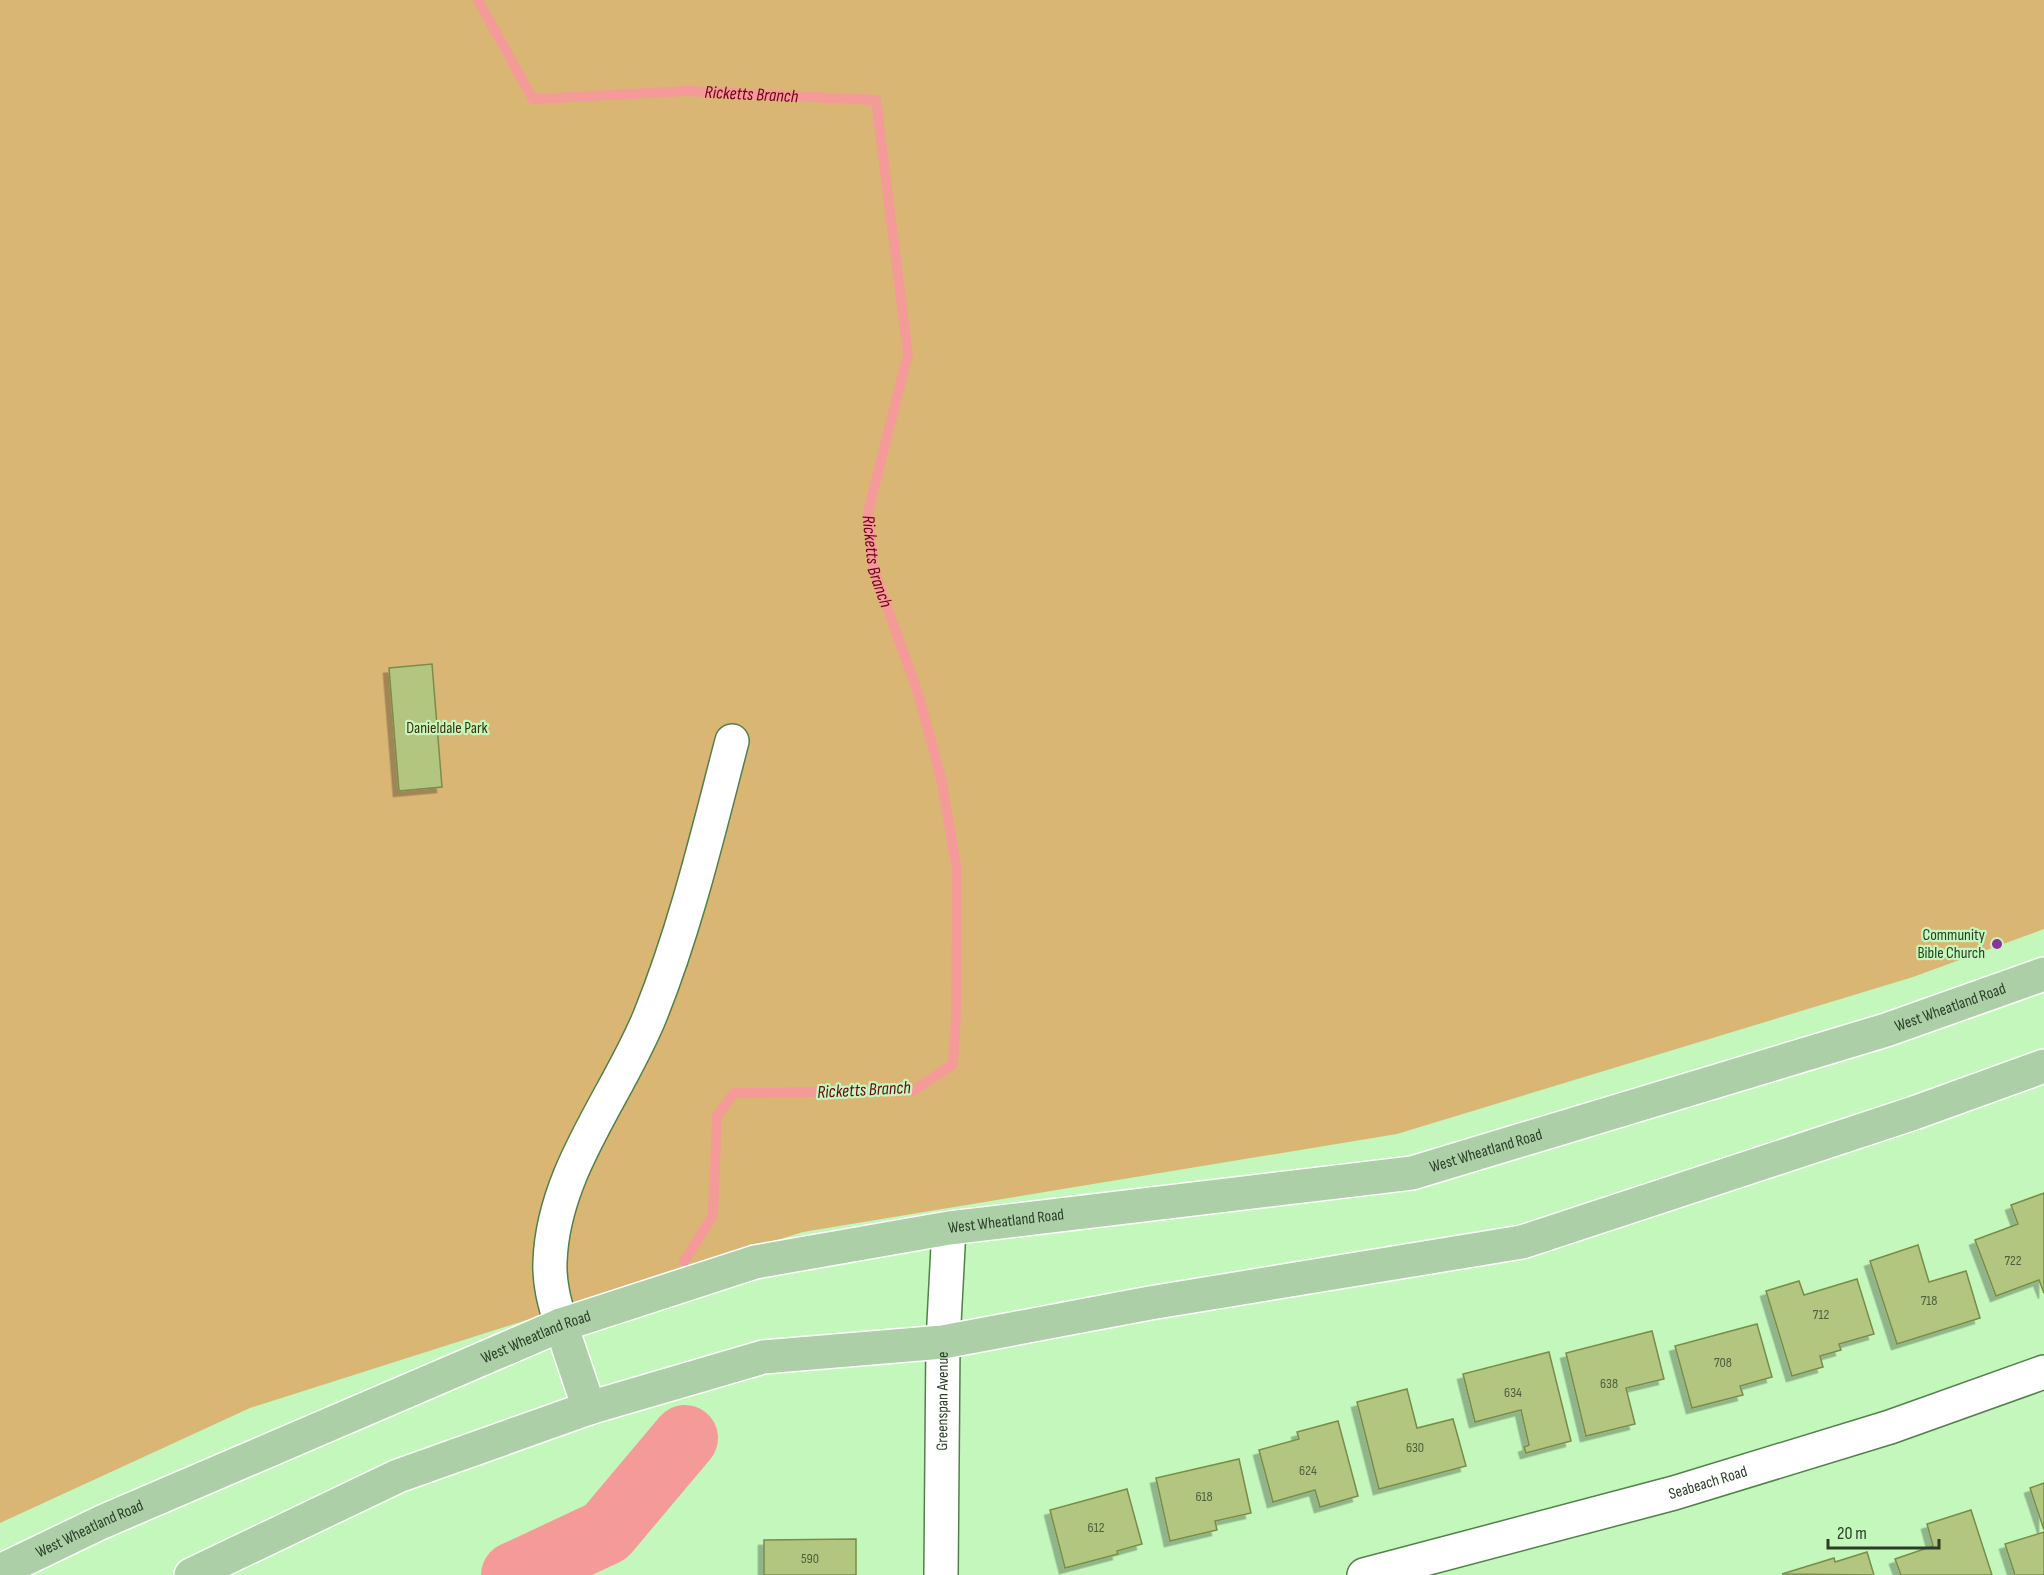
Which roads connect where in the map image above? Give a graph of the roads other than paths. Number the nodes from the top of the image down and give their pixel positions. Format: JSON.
{"nodes":[{"id":1,"x":732,"y":741,"type":"dead end"},
{"id":2,"x":2044,"y":974,"type":"edge"},
{"id":3,"x":2044,"y":1066,"type":"edge"},
{"id":4,"x":949,"y":1228,"type":"junction"},
{"id":5,"x":561,"y":1325,"type":"junction"},
{"id":6,"x":943,"y":1342,"type":"junction"},
{"id":7,"x":2044,"y":1372,"type":"edge"},
{"id":8,"x":588,"y":1408,"type":"junction"},
{"id":9,"x":0,"y":1571,"type":"edge"},
{"id":10,"x":191,"y":1575,"type":"edge"},
{"id":11,"x":941,"y":1575,"type":"edge"},
{"id":12,"x":1364,"y":1575,"type":"edge"}],
"edges":[{"from":1,"to":5,"type":"street"},
{"from":2,"to":4,"type":"main road","name":"West Wheatland Road"},
{"from":3,"to":6,"type":"main road"},
{"from":4,"to":5,"type":"main road","name":"West Wheatland Road"},
{"from":4,"to":6,"type":"street","name":"Greenspan Avenue"},
{"from":5,"to":8,"type":"main road"},
{"from":5,"to":9,"type":"main road","name":"West Wheatland Road"},
{"from":6,"to":8,"type":"main road"},
{"from":6,"to":11,"type":"street","name":"Greenspan Avenue"},
{"from":7,"to":12,"type":"street","name":"Seabeach Road"},
{"from":8,"to":10,"type":"main road"}]}
